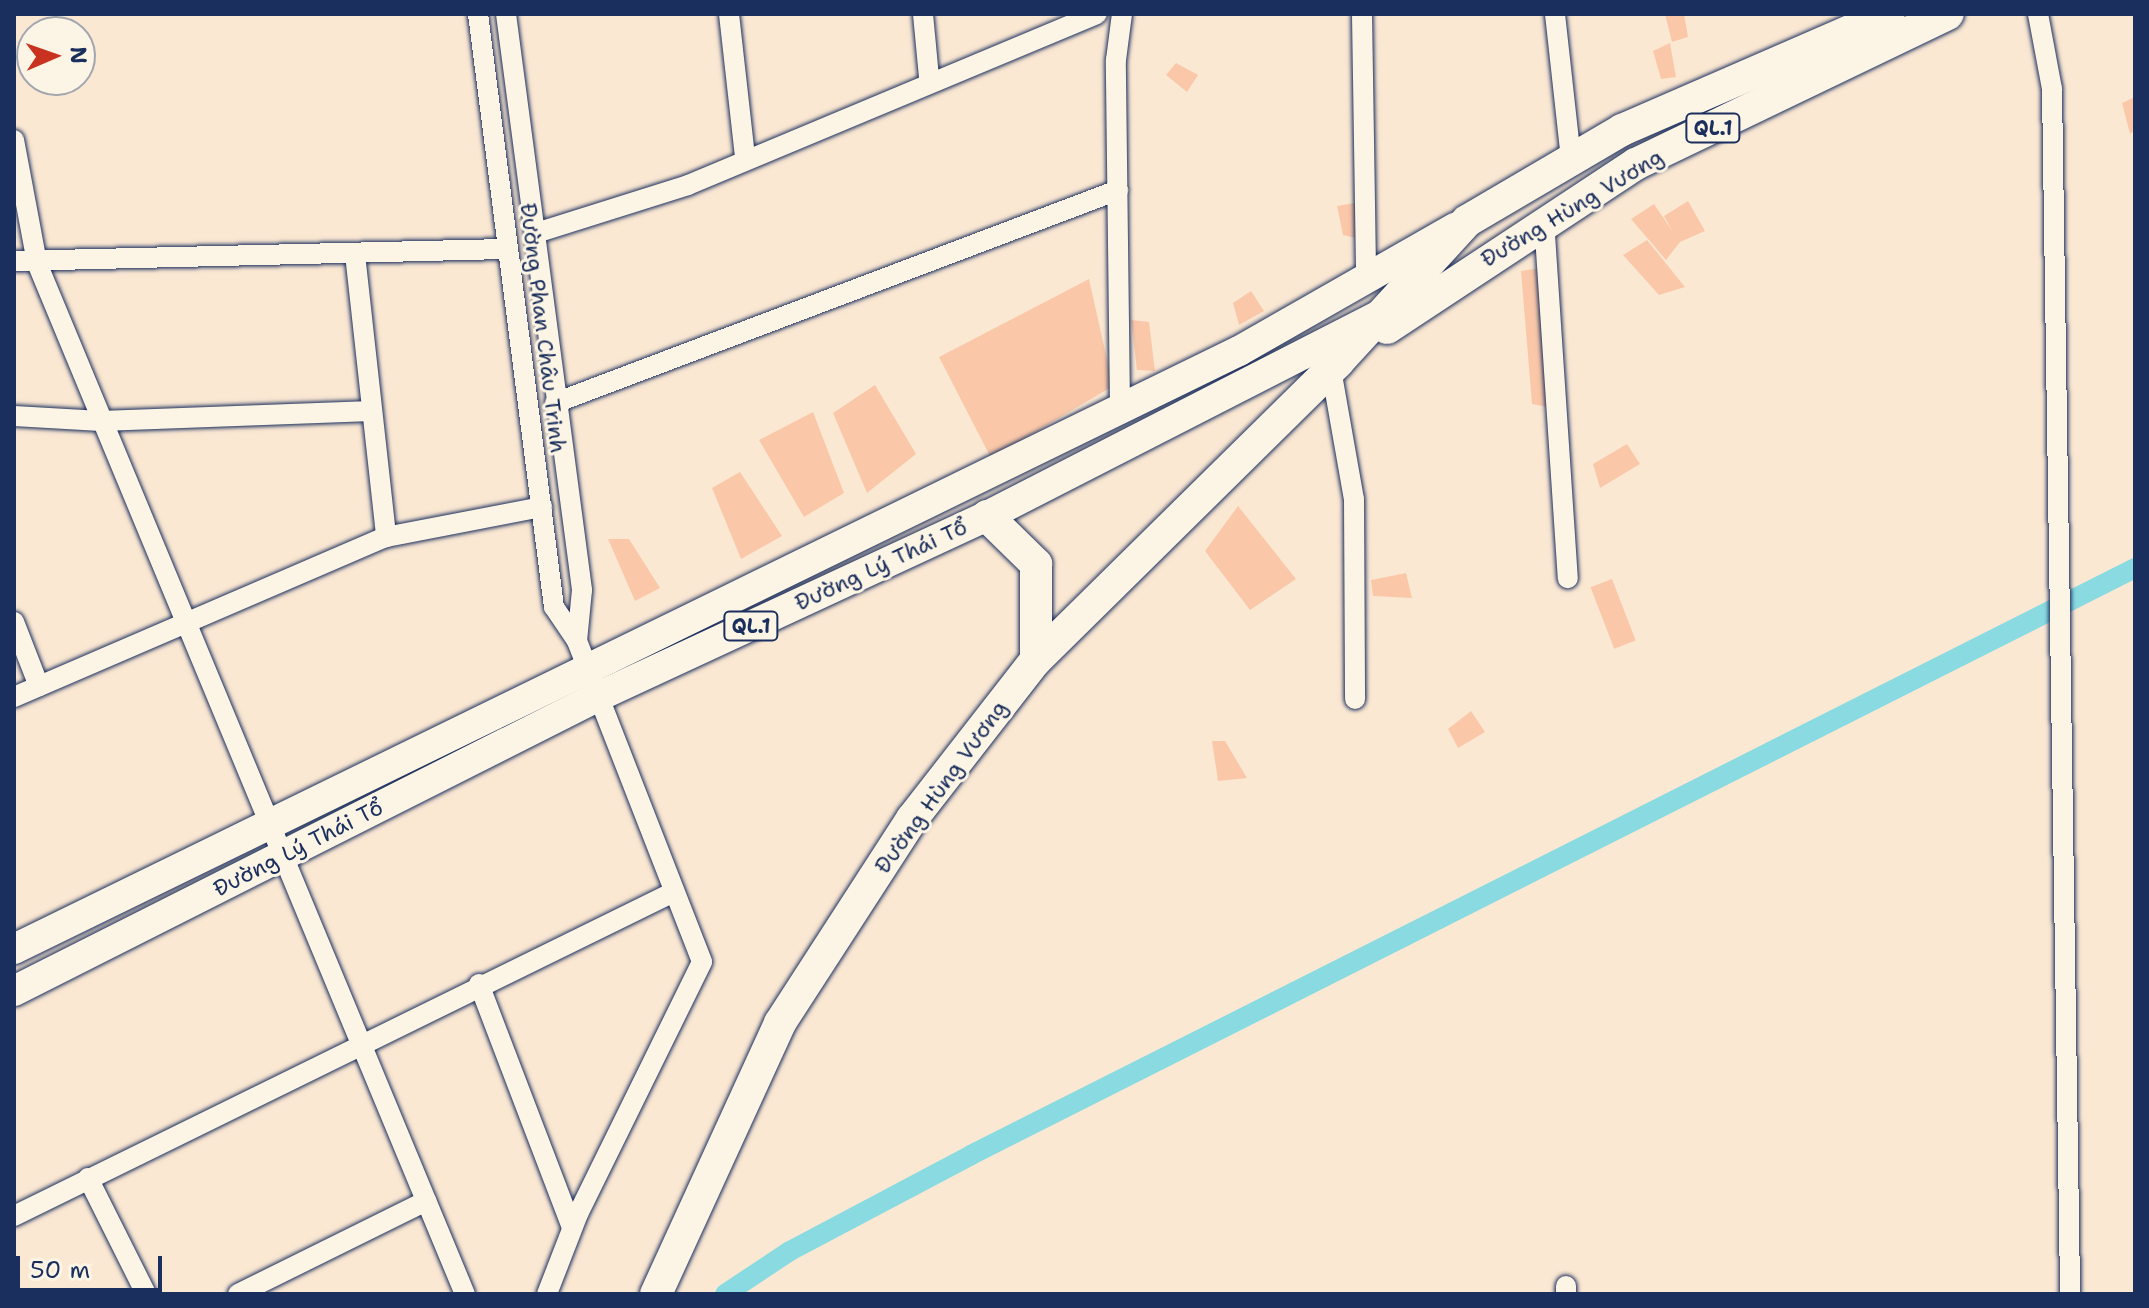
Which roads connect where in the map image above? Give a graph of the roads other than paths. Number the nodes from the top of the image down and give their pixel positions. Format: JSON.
{"nodes":[{"id":1,"x":478,"y":14,"type":"edge"},
{"id":2,"x":506,"y":14,"type":"edge"},
{"id":3,"x":729,"y":14,"type":"edge"},
{"id":4,"x":923,"y":14,"type":"edge"},
{"id":5,"x":1097,"y":14,"type":"edge"},
{"id":6,"x":1122,"y":14,"type":"edge"},
{"id":7,"x":1362,"y":14,"type":"edge"},
{"id":8,"x":1555,"y":14,"type":"edge"},
{"id":9,"x":1889,"y":14,"type":"edge"},
{"id":10,"x":1948,"y":14,"type":"edge"},
{"id":11,"x":2038,"y":14,"type":"edge"},
{"id":12,"x":1856,"y":23,"type":"edge"},
{"id":13,"x":929,"y":78,"type":"junction"},
{"id":14,"x":518,"y":101,"type":"junction"},
{"id":15,"x":490,"y":106,"type":"junction"},
{"id":16,"x":14,"y":140,"type":"edge"},
{"id":17,"x":745,"y":156,"type":"junction"},
{"id":18,"x":1571,"y":158,"type":"junction"},
{"id":19,"x":1118,"y":190,"type":"junction"},
{"id":20,"x":1544,"y":220,"type":"junction"},
{"id":21,"x":1467,"y":221,"type":"junction"},
{"id":22,"x":536,"y":233,"type":"junction"},
{"id":23,"x":508,"y":249,"type":"junction"},
{"id":24,"x":355,"y":254,"type":"junction"},
{"id":25,"x":1487,"y":259,"type":"junction"},
{"id":26,"x":14,"y":261,"type":"edge"},
{"id":27,"x":37,"y":263,"type":"junction"},
{"id":28,"x":1366,"y":281,"type":"junction"},
{"id":29,"x":1382,"y":314,"type":"junction"},
{"id":30,"x":1334,"y":366,"type":"junction"},
{"id":31,"x":555,"y":403,"type":"junction"},
{"id":32,"x":1120,"y":406,"type":"junction"},
{"id":33,"x":372,"y":411,"type":"junction"},
{"id":34,"x":14,"y":416,"type":"edge"},
{"id":35,"x":101,"y":421,"type":"junction"},
{"id":36,"x":1013,"y":460,"type":"junction"},
{"id":37,"x":1029,"y":495,"type":"junction"},
{"id":38,"x":542,"y":507,"type":"junction"},
{"id":39,"x":987,"y":516,"type":"junction"},
{"id":40,"x":386,"y":537,"type":"junction"},
{"id":41,"x":1568,"y":578,"type":"dead end"},
{"id":42,"x":14,"y":622,"type":"edge"},
{"id":43,"x":184,"y":624,"type":"junction"},
{"id":44,"x":580,"y":653,"type":"junction"},
{"id":45,"x":1036,"y":660,"type":"junction"},
{"id":46,"x":39,"y":686,"type":"junction"},
{"id":47,"x":14,"y":697,"type":"edge"},
{"id":48,"x":595,"y":698,"type":"junction"},
{"id":49,"x":1355,"y":699,"type":"dead end"},
{"id":50,"x":266,"y":825,"type":"junction"},
{"id":51,"x":281,"y":856,"type":"junction"},
{"id":52,"x":674,"y":892,"type":"junction"},
{"id":53,"x":95,"y":909,"type":"junction"},
{"id":54,"x":113,"y":941,"type":"junction"},
{"id":55,"x":14,"y":949,"type":"edge"},
{"id":56,"x":479,"y":984,"type":"junction"},
{"id":57,"x":14,"y":991,"type":"edge"},
{"id":58,"x":360,"y":1043,"type":"junction"},
{"id":59,"x":88,"y":1178,"type":"junction"},
{"id":60,"x":426,"y":1201,"type":"junction"},
{"id":61,"x":14,"y":1216,"type":"edge"},
{"id":62,"x":572,"y":1228,"type":"junction"},
{"id":63,"x":146,"y":1294,"type":"edge"},
{"id":64,"x":238,"y":1294,"type":"edge"},
{"id":65,"x":465,"y":1294,"type":"edge"},
{"id":66,"x":547,"y":1294,"type":"edge"},
{"id":67,"x":656,"y":1294,"type":"edge"},
{"id":68,"x":2070,"y":1294,"type":"edge"}],
"edges":[{"from":1,"to":15,"type":"street","name":"Đường Phan Châu Trinh"},
{"from":2,"to":14,"type":"street","name":"Đường Phan Châu Trinh"},
{"from":3,"to":17,"type":"street"},
{"from":4,"to":13,"type":"street"},
{"from":5,"to":13,"type":"street"},
{"from":6,"to":19,"type":"street"},
{"from":7,"to":28,"type":"street"},
{"from":8,"to":18,"type":"street"},
{"from":9,"to":12,"type":"highway","name":"Đường Hùng Vương","number":"QL.1"},
{"from":10,"to":20,"type":"highway","name":"Đường Hùng Vương","number":"QL.1"},
{"from":11,"to":68,"type":"street"},
{"from":12,"to":18,"type":"highway","name":"Đường Hùng Vương","number":"QL.1"},
{"from":13,"to":17,"type":"street"},
{"from":14,"to":15,"type":"street"},
{"from":14,"to":22,"type":"street","name":"Đường Phan Châu Trinh"},
{"from":15,"to":23,"type":"street","name":"Đường Phan Châu Trinh"},
{"from":16,"to":27,"type":"street"},
{"from":17,"to":22,"type":"street"},
{"from":18,"to":21,"type":"highway","name":"Đường Hùng Vương","number":"QL.1"},
{"from":19,"to":31,"type":"street"},
{"from":19,"to":32,"type":"street"},
{"from":20,"to":25,"type":"highway","name":"Đường Hùng Vương","number":"QL.1"},
{"from":20,"to":41,"type":"street"},
{"from":21,"to":28,"type":"main road","name":"Đường Lý Thái Tổ","number":"QL.1"},
{"from":21,"to":29,"type":"highway","name":"Đường Hùng Vương","number":"QL.1"},
{"from":22,"to":31,"type":"street","name":"Đường Phan Châu Trinh"},
{"from":23,"to":24,"type":"street"},
{"from":23,"to":38,"type":"street","name":"Đường Phan Châu Trinh"},
{"from":24,"to":27,"type":"street"},
{"from":24,"to":33,"type":"street"},
{"from":25,"to":29,"type":"main road","name":"Đường Lý Thái Tổ","number":"QL.1"},
{"from":25,"to":30,"type":"highway","name":"Đường Hùng Vương","number":"QL.1"},
{"from":26,"to":27,"type":"street"},
{"from":27,"to":35,"type":"street"},
{"from":28,"to":32,"type":"main road","name":"Đường Lý Thái Tổ","number":"QL.1"},
{"from":29,"to":30,"type":"highway","name":"Đường Hùng Vương","number":"QL.1"},
{"from":29,"to":37,"type":"main road","name":"Đường Lý Thái Tổ","number":"QL.1"},
{"from":30,"to":45,"type":"highway","name":"Đường Hùng Vương","number":"QL.1"},
{"from":30,"to":49,"type":"street"},
{"from":31,"to":44,"type":"street","name":"Đường Phan Châu Trinh"},
{"from":32,"to":36,"type":"main road","name":"Đường Lý Thái Tổ","number":"QL.1"},
{"from":33,"to":35,"type":"street"},
{"from":33,"to":40,"type":"street"},
{"from":34,"to":35,"type":"street"},
{"from":35,"to":43,"type":"street"},
{"from":36,"to":37,"type":"main road"},
{"from":36,"to":44,"type":"main road","name":"Đường Lý Thái Tổ","number":"QL.1"},
{"from":37,"to":39,"type":"main road","name":"Đường Lý Thái Tổ","number":"QL.1"},
{"from":38,"to":40,"type":"street"},
{"from":38,"to":44,"type":"street","name":"Đường Phan Châu Trinh"},
{"from":39,"to":45,"type":"highway"},
{"from":39,"to":48,"type":"main road","name":"Đường Lý Thái Tổ","number":"QL.1"},
{"from":40,"to":43,"type":"street"},
{"from":42,"to":46,"type":"street"},
{"from":43,"to":46,"type":"street"},
{"from":43,"to":50,"type":"street"},
{"from":44,"to":48,"type":"street","name":"Đường Phan Châu Trinh"},
{"from":44,"to":50,"type":"main road","name":"Đường Lý Thái Tổ","number":"QL.1"},
{"from":45,"to":67,"type":"highway","name":"Đường Hùng Vương","number":"QL.1"},
{"from":46,"to":47,"type":"street"},
{"from":48,"to":51,"type":"main road","name":"Đường Lý Thái Tổ","number":"QL.1"},
{"from":48,"to":52,"type":"street","name":"Đường Phan Châu Trinh"},
{"from":50,"to":51,"type":"street"},
{"from":50,"to":53,"type":"main road","name":"Đường Lý Thái Tổ","number":"QL.1"},
{"from":51,"to":54,"type":"main road","name":"Đường Lý Thái Tổ","number":"QL.1"},
{"from":51,"to":58,"type":"street"},
{"from":52,"to":56,"type":"street"},
{"from":52,"to":62,"type":"street","name":"Đường Phan Châu Trinh"},
{"from":53,"to":54,"type":"main road"},
{"from":53,"to":55,"type":"main road","name":"Đường Lý Thái Tổ","number":"QL.1"},
{"from":54,"to":57,"type":"main road","name":"Đường Lý Thái Tổ","number":"QL.1"},
{"from":56,"to":58,"type":"street"},
{"from":56,"to":62,"type":"street"},
{"from":58,"to":59,"type":"street"},
{"from":58,"to":60,"type":"street"},
{"from":59,"to":61,"type":"street"},
{"from":59,"to":63,"type":"street"},
{"from":60,"to":64,"type":"street"},
{"from":60,"to":65,"type":"street"},
{"from":62,"to":66,"type":"street","name":"Đường Phan Châu Trinh"}]}
